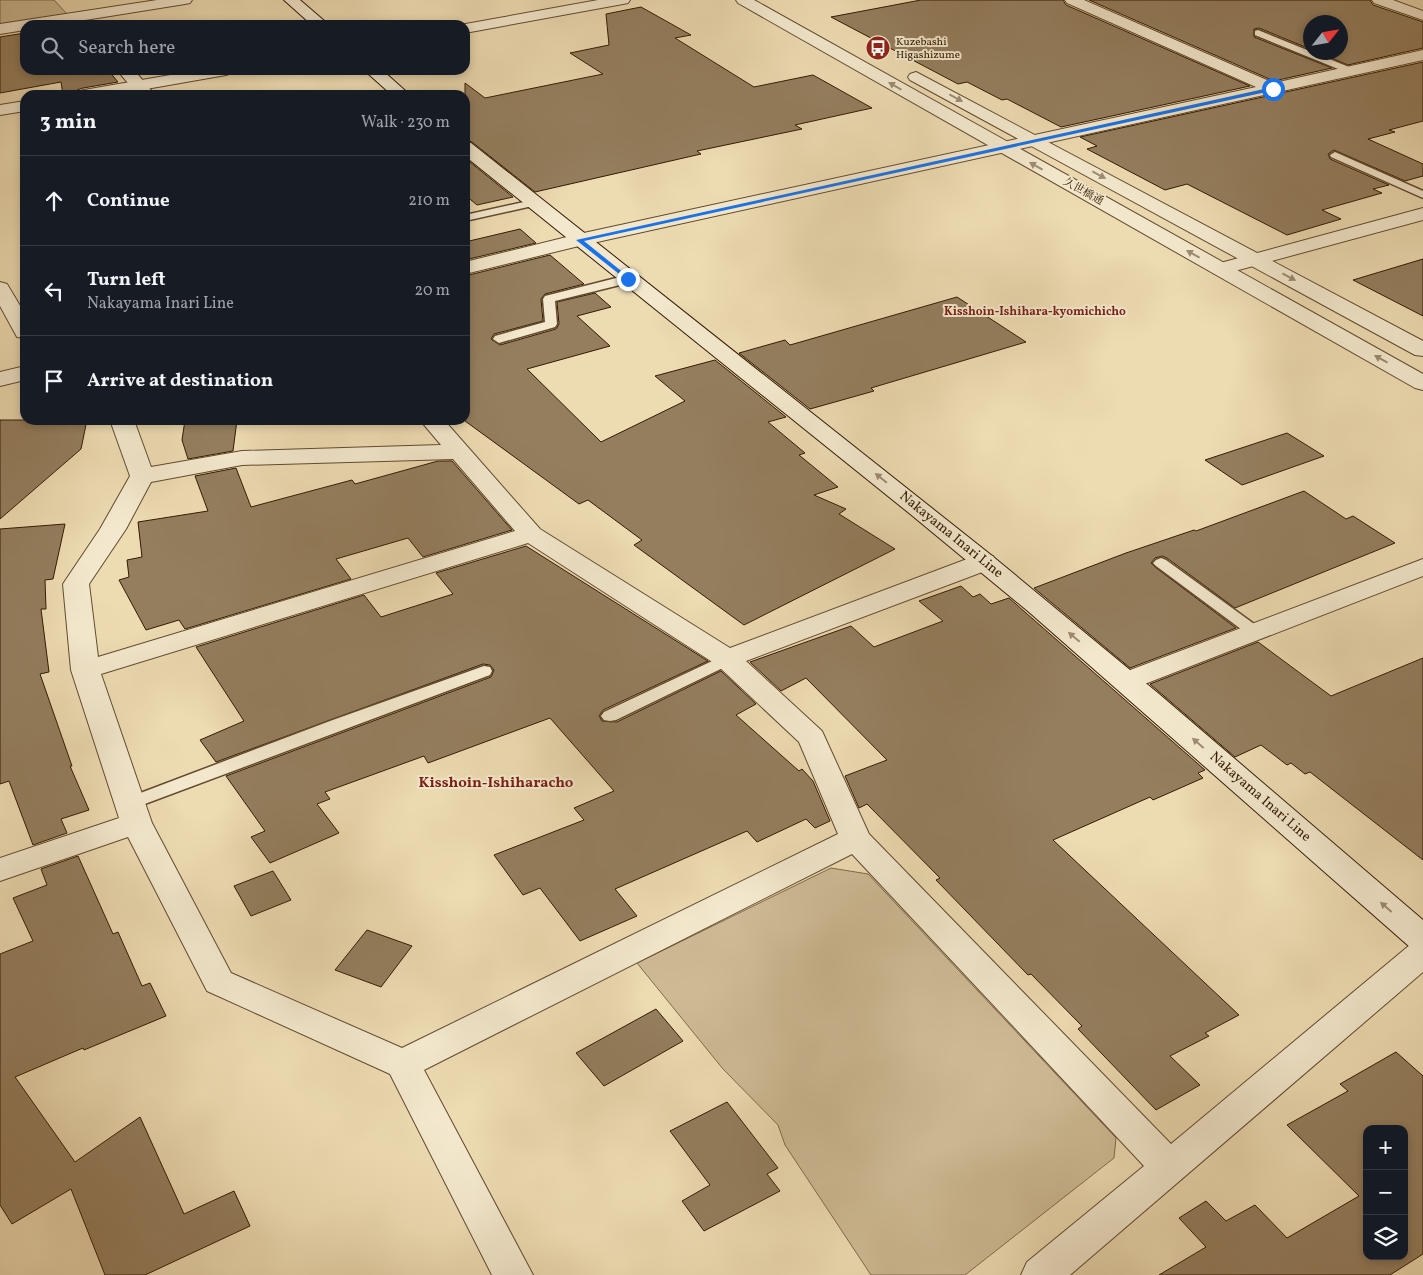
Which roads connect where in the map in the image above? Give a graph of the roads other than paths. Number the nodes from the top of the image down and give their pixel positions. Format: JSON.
{"nodes":[{"id":1,"x":185,"y":0,"type":"edge"},
{"id":2,"x":290,"y":0,"type":"edge"},
{"id":3,"x":622,"y":0,"type":"edge"},
{"id":4,"x":743,"y":0,"type":"edge"},
{"id":5,"x":1072,"y":0,"type":"edge"},
{"id":6,"x":1379,"y":0,"type":"edge"},
{"id":7,"x":67,"y":6,"type":"dead end"},
{"id":8,"x":1423,"y":16,"type":"edge"},
{"id":9,"x":79,"y":20,"type":"edge"},
{"id":10,"x":85,"y":20,"type":"edge"},
{"id":11,"x":315,"y":20,"type":"edge"},
{"id":12,"x":20,"y":26,"type":"edge"},
{"id":13,"x":470,"y":27,"type":"edge"},
{"id":14,"x":0,"y":29,"type":"edge"},
{"id":15,"x":1258,"y":33,"type":"dead end"},
{"id":16,"x":867,"y":50,"type":"dead end"},
{"id":17,"x":1423,"y":55,"type":"edge"},
{"id":18,"x":1351,"y":71,"type":"junction"},
{"id":19,"x":130,"y":75,"type":"edge"},
{"id":20,"x":205,"y":75,"type":"edge"},
{"id":21,"x":378,"y":75,"type":"edge"},
{"id":22,"x":1273,"y":89,"type":"junction"},
{"id":23,"x":143,"y":90,"type":"edge"},
{"id":24,"x":396,"y":90,"type":"edge"},
{"id":25,"x":20,"y":107,"type":"edge"},
{"id":26,"x":0,"y":110,"type":"edge"},
{"id":27,"x":1038,"y":141,"type":"junction"},
{"id":28,"x":1005,"y":148,"type":"junction"},
{"id":29,"x":470,"y":151,"type":"edge"},
{"id":30,"x":1335,"y":155,"type":"dead end"},
{"id":31,"x":1423,"y":195,"type":"edge"},
{"id":32,"x":533,"y":203,"type":"junction"},
{"id":33,"x":1423,"y":214,"type":"edge"},
{"id":34,"x":470,"y":217,"type":"edge"},
{"id":35,"x":579,"y":240,"type":"junction"},
{"id":36,"x":1256,"y":260,"type":"junction"},
{"id":37,"x":470,"y":267,"type":"edge"},
{"id":38,"x":1220,"y":269,"type":"junction"},
{"id":39,"x":628,"y":279,"type":"junction"},
{"id":40,"x":0,"y":288,"type":"edge"},
{"id":41,"x":20,"y":323,"type":"edge"},
{"id":42,"x":499,"y":339,"type":"dead end"},
{"id":43,"x":1423,"y":350,"type":"edge"},
{"id":44,"x":20,"y":374,"type":"edge"},
{"id":45,"x":0,"y":379,"type":"edge"},
{"id":46,"x":1423,"y":383,"type":"edge"},
{"id":47,"x":124,"y":425,"type":"edge"},
{"id":48,"x":436,"y":425,"type":"edge"},
{"id":49,"x":459,"y":452,"type":"junction"},
{"id":50,"x":142,"y":476,"type":"junction"},
{"id":51,"x":531,"y":534,"type":"junction"},
{"id":52,"x":984,"y":562,"type":"junction"},
{"id":53,"x":1161,"y":563,"type":"dead end"},
{"id":54,"x":1423,"y":567,"type":"edge"},
{"id":55,"x":1255,"y":632,"type":"junction"},
{"id":56,"x":727,"y":659,"type":"junction"},
{"id":57,"x":85,"y":670,"type":"junction"},
{"id":58,"x":484,"y":671,"type":"dead end"},
{"id":59,"x":1127,"y":681,"type":"junction"},
{"id":60,"x":610,"y":716,"type":"dead end"},
{"id":61,"x":132,"y":814,"type":"junction"},
{"id":62,"x":856,"y":839,"type":"junction"},
{"id":63,"x":0,"y":870,"type":"edge"},
{"id":64,"x":1423,"y":939,"type":"edge"},
{"id":65,"x":1423,"y":953,"type":"edge"},
{"id":66,"x":403,"y":1064,"type":"junction"},
{"id":67,"x":1170,"y":1168,"type":"junction"},
{"id":68,"x":513,"y":1275,"type":"edge"},
{"id":69,"x":1041,"y":1275,"type":"edge"}],
"edges":[{"from":1,"to":10,"type":"street"},
{"from":2,"to":11,"type":"street"},
{"from":3,"to":13,"type":"street"},
{"from":28,"to":4,"type":"street","name":"久世橋通","one_way":true},
{"from":5,"to":22,"type":"street"},
{"from":6,"to":8,"type":"street"},
{"from":7,"to":9,"type":"street"},
{"from":12,"to":14,"type":"street"},
{"from":15,"to":18,"type":"lane"},
{"from":16,"to":27,"type":"street","name":"久世橋通","one_way":true},
{"from":17,"to":18,"type":"street"},
{"from":18,"to":22,"type":"street"},
{"from":19,"to":23,"type":"street"},
{"from":20,"to":23,"type":"street"},
{"from":21,"to":24,"type":"street"},
{"from":22,"to":27,"type":"street"},
{"from":25,"to":26,"type":"street"},
{"from":27,"to":28,"type":"street"},
{"from":27,"to":36,"type":"street","name":"久世橋通","one_way":true},
{"from":28,"to":35,"type":"street"},
{"from":38,"to":28,"type":"street","name":"久世橋通","one_way":true},
{"from":29,"to":32,"type":"street","name":"Nakayama Inari Line"},
{"from":30,"to":31,"type":"lane"},
{"from":32,"to":34,"type":"lane"},
{"from":32,"to":35,"type":"street","name":"Nakayama Inari Line"},
{"from":33,"to":36,"type":"street"},
{"from":35,"to":37,"type":"street"},
{"from":35,"to":39,"type":"street","name":"Nakayama Inari Line"},
{"from":36,"to":38,"type":"street"},
{"from":36,"to":43,"type":"street","name":"久世橋通","one_way":true},
{"from":46,"to":38,"type":"street","name":"久世橋通","one_way":true},
{"from":39,"to":42,"type":"lane"},
{"from":52,"to":39,"type":"street","name":"Nakayama Inari Line","one_way":true},
{"from":40,"to":41,"type":"street"},
{"from":44,"to":45,"type":"street"},
{"from":47,"to":50,"type":"street"},
{"from":48,"to":49,"type":"street"},
{"from":49,"to":50,"type":"street"},
{"from":49,"to":51,"type":"street"},
{"from":50,"to":57,"type":"street"},
{"from":51,"to":56,"type":"street"},
{"from":51,"to":57,"type":"street"},
{"from":52,"to":56,"type":"street"},
{"from":59,"to":52,"type":"street","name":"Nakayama Inari Line","one_way":true},
{"from":53,"to":55,"type":"lane"},
{"from":54,"to":55,"type":"street"},
{"from":55,"to":59,"type":"street"},
{"from":56,"to":60,"type":"lane"},
{"from":56,"to":62,"type":"street"},
{"from":57,"to":61,"type":"street"},
{"from":58,"to":61,"type":"lane"},
{"from":64,"to":59,"type":"street","name":"Nakayama Inari Line","one_way":true},
{"from":61,"to":63,"type":"street"},
{"from":61,"to":66,"type":"street"},
{"from":62,"to":66,"type":"street"},
{"from":62,"to":67,"type":"street"},
{"from":65,"to":67,"type":"street"},
{"from":66,"to":68,"type":"street"},
{"from":67,"to":69,"type":"street"}]}
